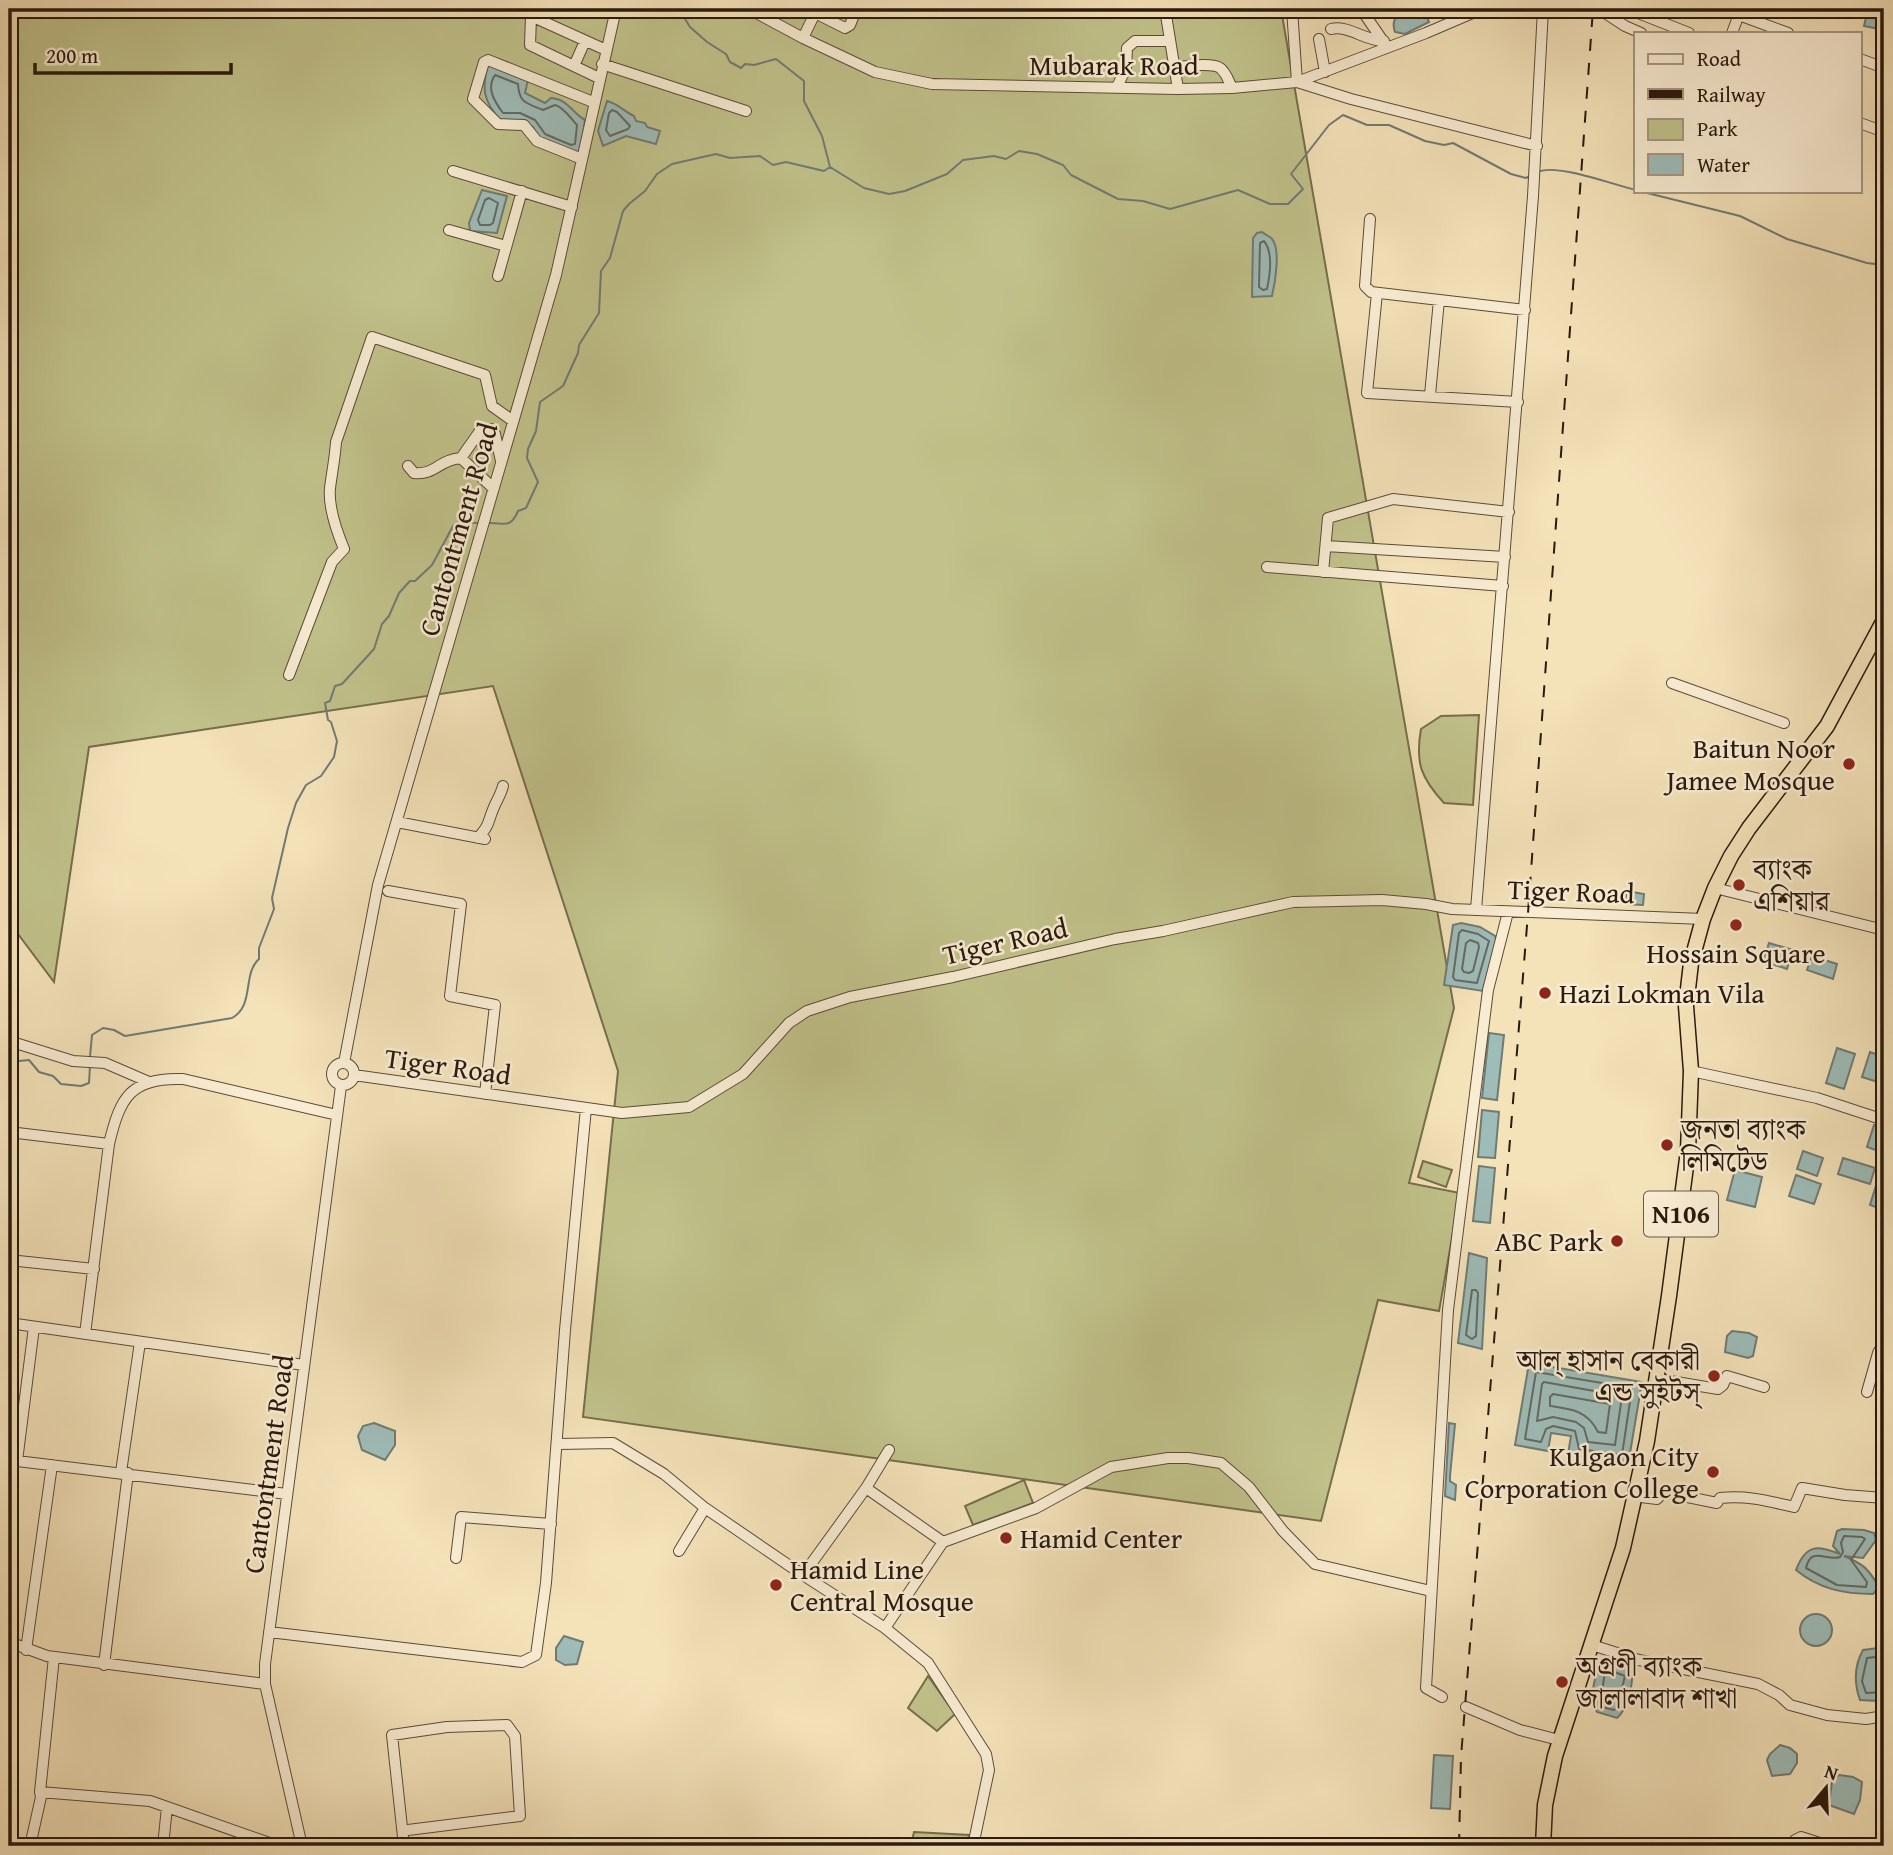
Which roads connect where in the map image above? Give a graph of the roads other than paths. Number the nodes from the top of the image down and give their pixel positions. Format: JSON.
{"nodes":[{"id":1,"x":616,"y":9,"type":"edge"},
{"id":2,"x":749,"y":9,"type":"edge"},
{"id":3,"x":772,"y":9,"type":"edge"},
{"id":4,"x":854,"y":9,"type":"edge"},
{"id":5,"x":1165,"y":9,"type":"edge"},
{"id":6,"x":1292,"y":9,"type":"edge"},
{"id":7,"x":1361,"y":9,"type":"edge"},
{"id":8,"x":1482,"y":9,"type":"edge"},
{"id":9,"x":1543,"y":9,"type":"edge"},
{"id":10,"x":1599,"y":9,"type":"edge"},
{"id":11,"x":1628,"y":9,"type":"edge"},
{"id":12,"x":1633,"y":9,"type":"edge"},
{"id":13,"x":532,"y":11,"type":"edge"},
{"id":14,"x":816,"y":11,"type":"edge"},
{"id":15,"x":1740,"y":12,"type":"edge"},
{"id":16,"x":768,"y":19,"type":"junction"},
{"id":17,"x":1625,"y":26,"type":"junction"},
{"id":18,"x":1331,"y":29,"type":"dead end"},
{"id":19,"x":1639,"y":32,"type":"edge"},
{"id":20,"x":1686,"y":32,"type":"edge"},
{"id":21,"x":1732,"y":32,"type":"edge"},
{"id":22,"x":1786,"y":32,"type":"edge"},
{"id":23,"x":803,"y":38,"type":"junction"},
{"id":24,"x":1319,"y":39,"type":"dead end"},
{"id":25,"x":585,"y":41,"type":"junction"},
{"id":26,"x":1170,"y":41,"type":"junction"},
{"id":27,"x":1386,"y":44,"type":"junction"},
{"id":28,"x":606,"y":50,"type":"junction"},
{"id":29,"x":1862,"y":60,"type":"edge"},
{"id":30,"x":603,"y":64,"type":"junction"},
{"id":31,"x":574,"y":66,"type":"junction"},
{"id":32,"x":1884,"y":68,"type":"edge"},
{"id":33,"x":1174,"y":69,"type":"junction"},
{"id":34,"x":1325,"y":72,"type":"junction"},
{"id":35,"x":599,"y":78,"type":"junction"},
{"id":36,"x":1297,"y":82,"type":"junction"},
{"id":37,"x":1117,"y":87,"type":"junction"},
{"id":38,"x":1232,"y":88,"type":"junction"},
{"id":39,"x":1178,"y":89,"type":"junction"},
{"id":40,"x":593,"y":104,"type":"junction"},
{"id":41,"x":746,"y":111,"type":"dead end"},
{"id":42,"x":1862,"y":124,"type":"edge"},
{"id":43,"x":1884,"y":132,"type":"edge"},
{"id":44,"x":1537,"y":146,"type":"junction"},
{"id":45,"x":582,"y":159,"type":"junction"},
{"id":46,"x":453,"y":171,"type":"dead end"},
{"id":47,"x":522,"y":191,"type":"junction"},
{"id":48,"x":572,"y":207,"type":"junction"},
{"id":49,"x":1370,"y":219,"type":"dead end"},
{"id":50,"x":449,"y":230,"type":"dead end"},
{"id":51,"x":506,"y":246,"type":"junction"},
{"id":52,"x":498,"y":276,"type":"dead end"},
{"id":53,"x":1377,"y":293,"type":"junction"},
{"id":54,"x":1439,"y":300,"type":"junction"},
{"id":55,"x":1525,"y":310,"type":"junction"},
{"id":56,"x":1430,"y":395,"type":"junction"},
{"id":57,"x":1518,"y":402,"type":"junction"},
{"id":58,"x":513,"y":421,"type":"junction"},
{"id":59,"x":461,"y":458,"type":"junction"},
{"id":60,"x":501,"y":461,"type":"junction"},
{"id":61,"x":408,"y":466,"type":"dead end"},
{"id":62,"x":493,"y":488,"type":"junction"},
{"id":63,"x":1509,"y":512,"type":"junction"},
{"id":64,"x":1326,"y":545,"type":"junction"},
{"id":65,"x":1505,"y":557,"type":"junction"},
{"id":66,"x":1267,"y":567,"type":"dead end"},
{"id":67,"x":1323,"y":572,"type":"junction"},
{"id":68,"x":1503,"y":586,"type":"junction"},
{"id":69,"x":1884,"y":620,"type":"edge"},
{"id":70,"x":1884,"y":632,"type":"edge"},
{"id":71,"x":289,"y":675,"type":"dead end"},
{"id":72,"x":1672,"y":683,"type":"dead end"},
{"id":73,"x":1784,"y":723,"type":"dead end"},
{"id":74,"x":503,"y":786,"type":"dead end"},
{"id":75,"x":397,"y":822,"type":"junction"},
{"id":76,"x":1717,"y":889,"type":"junction"},
{"id":77,"x":388,"y":891,"type":"dead end"},
{"id":78,"x":1476,"y":910,"type":"junction"},
{"id":79,"x":1508,"y":912,"type":"junction"},
{"id":80,"x":1703,"y":919,"type":"junction"},
{"id":81,"x":1884,"y":930,"type":"edge"},
{"id":82,"x":9,"y":1041,"type":"edge"},
{"id":83,"x":344,"y":1063,"type":"junction"},
{"id":84,"x":1694,"y":1071,"type":"junction"},
{"id":85,"x":354,"y":1075,"type":"junction"},
{"id":86,"x":149,"y":1082,"type":"junction"},
{"id":87,"x":341,"y":1086,"type":"junction"},
{"id":88,"x":485,"y":1094,"type":"junction"},
{"id":89,"x":586,"y":1108,"type":"junction"},
{"id":90,"x":337,"y":1115,"type":"junction"},
{"id":91,"x":1884,"y":1120,"type":"edge"},
{"id":92,"x":9,"y":1132,"type":"edge"},
{"id":93,"x":109,"y":1144,"type":"junction"},
{"id":94,"x":9,"y":1260,"type":"edge"},
{"id":95,"x":94,"y":1269,"type":"junction"},
{"id":96,"x":9,"y":1323,"type":"edge"},
{"id":97,"x":34,"y":1327,"type":"junction"},
{"id":98,"x":85,"y":1334,"type":"junction"},
{"id":99,"x":140,"y":1342,"type":"junction"},
{"id":100,"x":1884,"y":1351,"type":"edge"},
{"id":101,"x":304,"y":1365,"type":"junction"},
{"id":102,"x":1664,"y":1380,"type":"junction"},
{"id":103,"x":1764,"y":1387,"type":"dead end"},
{"id":104,"x":1867,"y":1392,"type":"dead end"},
{"id":105,"x":558,"y":1444,"type":"junction"},
{"id":106,"x":889,"y":1450,"type":"dead end"},
{"id":107,"x":13,"y":1460,"type":"edge"},
{"id":108,"x":52,"y":1465,"type":"junction"},
{"id":109,"x":124,"y":1473,"type":"junction"},
{"id":110,"x":866,"y":1488,"type":"junction"},
{"id":111,"x":287,"y":1494,"type":"junction"},
{"id":112,"x":1641,"y":1497,"type":"junction"},
{"id":113,"x":1884,"y":1498,"type":"edge"},
{"id":114,"x":705,"y":1508,"type":"junction"},
{"id":115,"x":551,"y":1524,"type":"junction"},
{"id":116,"x":943,"y":1542,"type":"junction"},
{"id":117,"x":679,"y":1551,"type":"dead end"},
{"id":118,"x":456,"y":1558,"type":"dead end"},
{"id":119,"x":803,"y":1575,"type":"junction"},
{"id":120,"x":1431,"y":1591,"type":"junction"},
{"id":121,"x":885,"y":1628,"type":"junction"},
{"id":122,"x":269,"y":1632,"type":"junction"},
{"id":123,"x":9,"y":1642,"type":"edge"},
{"id":124,"x":1595,"y":1646,"type":"junction"},
{"id":125,"x":26,"y":1650,"type":"junction"},
{"id":126,"x":54,"y":1657,"type":"junction"},
{"id":127,"x":103,"y":1665,"type":"junction"},
{"id":128,"x":265,"y":1684,"type":"junction"},
{"id":129,"x":1442,"y":1697,"type":"dead end"},
{"id":130,"x":1466,"y":1707,"type":"dead end"},
{"id":131,"x":1884,"y":1716,"type":"edge"},
{"id":132,"x":1559,"y":1740,"type":"junction"},
{"id":133,"x":40,"y":1792,"type":"junction"},
{"id":134,"x":167,"y":1807,"type":"junction"},
{"id":135,"x":408,"y":1830,"type":"dead end"},
{"id":136,"x":30,"y":1846,"type":"edge"},
{"id":137,"x":163,"y":1846,"type":"edge"},
{"id":138,"x":278,"y":1846,"type":"edge"},
{"id":139,"x":302,"y":1846,"type":"edge"},
{"id":140,"x":404,"y":1846,"type":"edge"},
{"id":141,"x":973,"y":1846,"type":"edge"},
{"id":142,"x":1546,"y":1846,"type":"edge"},
{"id":143,"x":1792,"y":1846,"type":"edge"},
{"id":144,"x":1829,"y":1846,"type":"edge"}],
"edges":[{"from":1,"to":28,"type":"street","name":"Cantontment Road"},
{"from":2,"to":16,"type":"street","name":"Mubarak Road"},
{"from":3,"to":16,"type":"street"},
{"from":4,"to":14,"type":"street"},
{"from":5,"to":26,"type":"street"},
{"from":6,"to":36,"type":"street"},
{"from":7,"to":27,"type":"street"},
{"from":8,"to":27,"type":"street","name":"Mubarak Road"},
{"from":9,"to":44,"type":"street"},
{"from":10,"to":17,"type":"street"},
{"from":11,"to":17,"type":"street"},
{"from":12,"to":20,"type":"street"},
{"from":13,"to":25,"type":"street"},
{"from":13,"to":31,"type":"street"},
{"from":14,"to":23,"type":"street"},
{"from":15,"to":21,"type":"street"},
{"from":15,"to":22,"type":"street"},
{"from":16,"to":23,"type":"street","name":"Mubarak Road"},
{"from":17,"to":19,"type":"street"},
{"from":18,"to":27,"type":"street"},
{"from":23,"to":37,"type":"street","name":"Mubarak Road"},
{"from":24,"to":34,"type":"street"},
{"from":25,"to":28,"type":"street"},
{"from":25,"to":31,"type":"street"},
{"from":26,"to":33,"type":"street"},
{"from":26,"to":37,"type":"street"},
{"from":27,"to":34,"type":"street","name":"Mubarak Road"},
{"from":28,"to":30,"type":"street","name":"Cantontment Road"},
{"from":29,"to":32,"type":"street"},
{"from":30,"to":35,"type":"street","name":"Cantontment Road"},
{"from":30,"to":41,"type":"street"},
{"from":31,"to":35,"type":"street"},
{"from":33,"to":38,"type":"street"},
{"from":33,"to":39,"type":"street"},
{"from":34,"to":36,"type":"street","name":"Mubarak Road"},
{"from":35,"to":40,"type":"street","name":"Cantontment Road"},
{"from":36,"to":38,"type":"street","name":"Mubarak Road"},
{"from":36,"to":44,"type":"street"},
{"from":37,"to":39,"type":"street","name":"Mubarak Road"},
{"from":38,"to":39,"type":"street","name":"Mubarak Road"},
{"from":40,"to":45,"type":"street","name":"Cantontment Road"},
{"from":40,"to":45,"type":"street"},
{"from":42,"to":43,"type":"street"},
{"from":44,"to":55,"type":"street"},
{"from":45,"to":48,"type":"street","name":"Cantontment Road"},
{"from":46,"to":47,"type":"street"},
{"from":47,"to":48,"type":"street"},
{"from":47,"to":51,"type":"street"},
{"from":48,"to":58,"type":"street","name":"Cantontment Road"},
{"from":49,"to":53,"type":"street"},
{"from":50,"to":51,"type":"street"},
{"from":51,"to":52,"type":"street"},
{"from":53,"to":54,"type":"street"},
{"from":53,"to":56,"type":"street"},
{"from":54,"to":55,"type":"street"},
{"from":54,"to":56,"type":"street"},
{"from":55,"to":57,"type":"street"},
{"from":56,"to":57,"type":"street"},
{"from":57,"to":63,"type":"street"},
{"from":58,"to":60,"type":"street","name":"Cantontment Road"},
{"from":58,"to":71,"type":"street"},
{"from":59,"to":60,"type":"street"},
{"from":59,"to":61,"type":"street"},
{"from":59,"to":62,"type":"street"},
{"from":60,"to":62,"type":"street","name":"Cantontment Road"},
{"from":62,"to":75,"type":"street","name":"Cantontment Road"},
{"from":63,"to":64,"type":"street"},
{"from":63,"to":65,"type":"street"},
{"from":64,"to":65,"type":"street"},
{"from":64,"to":67,"type":"street"},
{"from":65,"to":68,"type":"street"},
{"from":66,"to":67,"type":"street"},
{"from":67,"to":68,"type":"street"},
{"from":68,"to":78,"type":"street"},
{"from":69,"to":76,"type":"highway","number":"N106"},
{"from":70,"to":76,"type":"highway","number":"N106"},
{"from":72,"to":73,"type":"street"},
{"from":74,"to":75,"type":"street"},
{"from":75,"to":83,"type":"street","name":"Cantontment Road"},
{"from":76,"to":80,"type":"highway","number":"N106"},
{"from":76,"to":81,"type":"street"},
{"from":76,"to":84,"type":"highway","number":"N106"},
{"from":77,"to":88,"type":"street"},
{"from":78,"to":79,"type":"street","name":"Tiger Road"},
{"from":78,"to":89,"type":"street","name":"Tiger Road"},
{"from":79,"to":80,"type":"street","name":"Tiger Road"},
{"from":79,"to":120,"type":"street"},
{"from":80,"to":84,"type":"highway","number":"N106"},
{"from":82,"to":86,"type":"street"},
{"from":83,"to":85,"type":"street"},
{"from":83,"to":87,"type":"street"},
{"from":84,"to":91,"type":"street"},
{"from":84,"to":102,"type":"highway","number":"N106"},
{"from":84,"to":132,"type":"highway","number":"N106"},
{"from":85,"to":87,"type":"street"},
{"from":85,"to":88,"type":"street","name":"Tiger Road"},
{"from":86,"to":90,"type":"street"},
{"from":86,"to":93,"type":"street"},
{"from":87,"to":90,"type":"street","name":"Cantontment Road"},
{"from":88,"to":89,"type":"street","name":"Tiger Road"},
{"from":89,"to":105,"type":"street"},
{"from":90,"to":101,"type":"street","name":"Cantontment Road"},
{"from":92,"to":93,"type":"street"},
{"from":93,"to":95,"type":"street"},
{"from":94,"to":95,"type":"street"},
{"from":95,"to":98,"type":"street"},
{"from":96,"to":97,"type":"street"},
{"from":97,"to":98,"type":"street"},
{"from":97,"to":107,"type":"street"},
{"from":98,"to":99,"type":"street"},
{"from":99,"to":101,"type":"street"},
{"from":99,"to":109,"type":"street"},
{"from":100,"to":104,"type":"street"},
{"from":101,"to":111,"type":"street","name":"Cantontment Road"},
{"from":102,"to":103,"type":"street"},
{"from":102,"to":112,"type":"highway","number":"N106"},
{"from":105,"to":114,"type":"street"},
{"from":105,"to":115,"type":"street"},
{"from":106,"to":110,"type":"street"},
{"from":107,"to":108,"type":"street"},
{"from":108,"to":109,"type":"street"},
{"from":108,"to":125,"type":"street"},
{"from":109,"to":111,"type":"street"},
{"from":109,"to":127,"type":"street"},
{"from":110,"to":116,"type":"street"},
{"from":110,"to":119,"type":"street"},
{"from":111,"to":122,"type":"street","name":"Cantontment Road"},
{"from":112,"to":113,"type":"street"},
{"from":112,"to":124,"type":"highway","number":"N106"},
{"from":114,"to":117,"type":"street"},
{"from":114,"to":119,"type":"street"},
{"from":115,"to":118,"type":"street"},
{"from":115,"to":122,"type":"street"},
{"from":116,"to":120,"type":"street"},
{"from":116,"to":121,"type":"street"},
{"from":119,"to":121,"type":"street"},
{"from":120,"to":129,"type":"street"},
{"from":121,"to":141,"type":"street"},
{"from":122,"to":128,"type":"street","name":"Cantontment Road"},
{"from":123,"to":125,"type":"street"},
{"from":124,"to":131,"type":"street"},
{"from":124,"to":142,"type":"highway","number":"N106"},
{"from":125,"to":126,"type":"street"},
{"from":126,"to":127,"type":"street"},
{"from":126,"to":133,"type":"street"},
{"from":127,"to":128,"type":"street"},
{"from":128,"to":139,"type":"street","name":"Cantontment Road"},
{"from":130,"to":132,"type":"street"},
{"from":132,"to":142,"type":"highway","number":"N106"},
{"from":133,"to":134,"type":"street"},
{"from":133,"to":136,"type":"street"},
{"from":134,"to":137,"type":"street"},
{"from":134,"to":138,"type":"street"},
{"from":135,"to":140,"type":"street"},
{"from":143,"to":144,"type":"street"}]}
